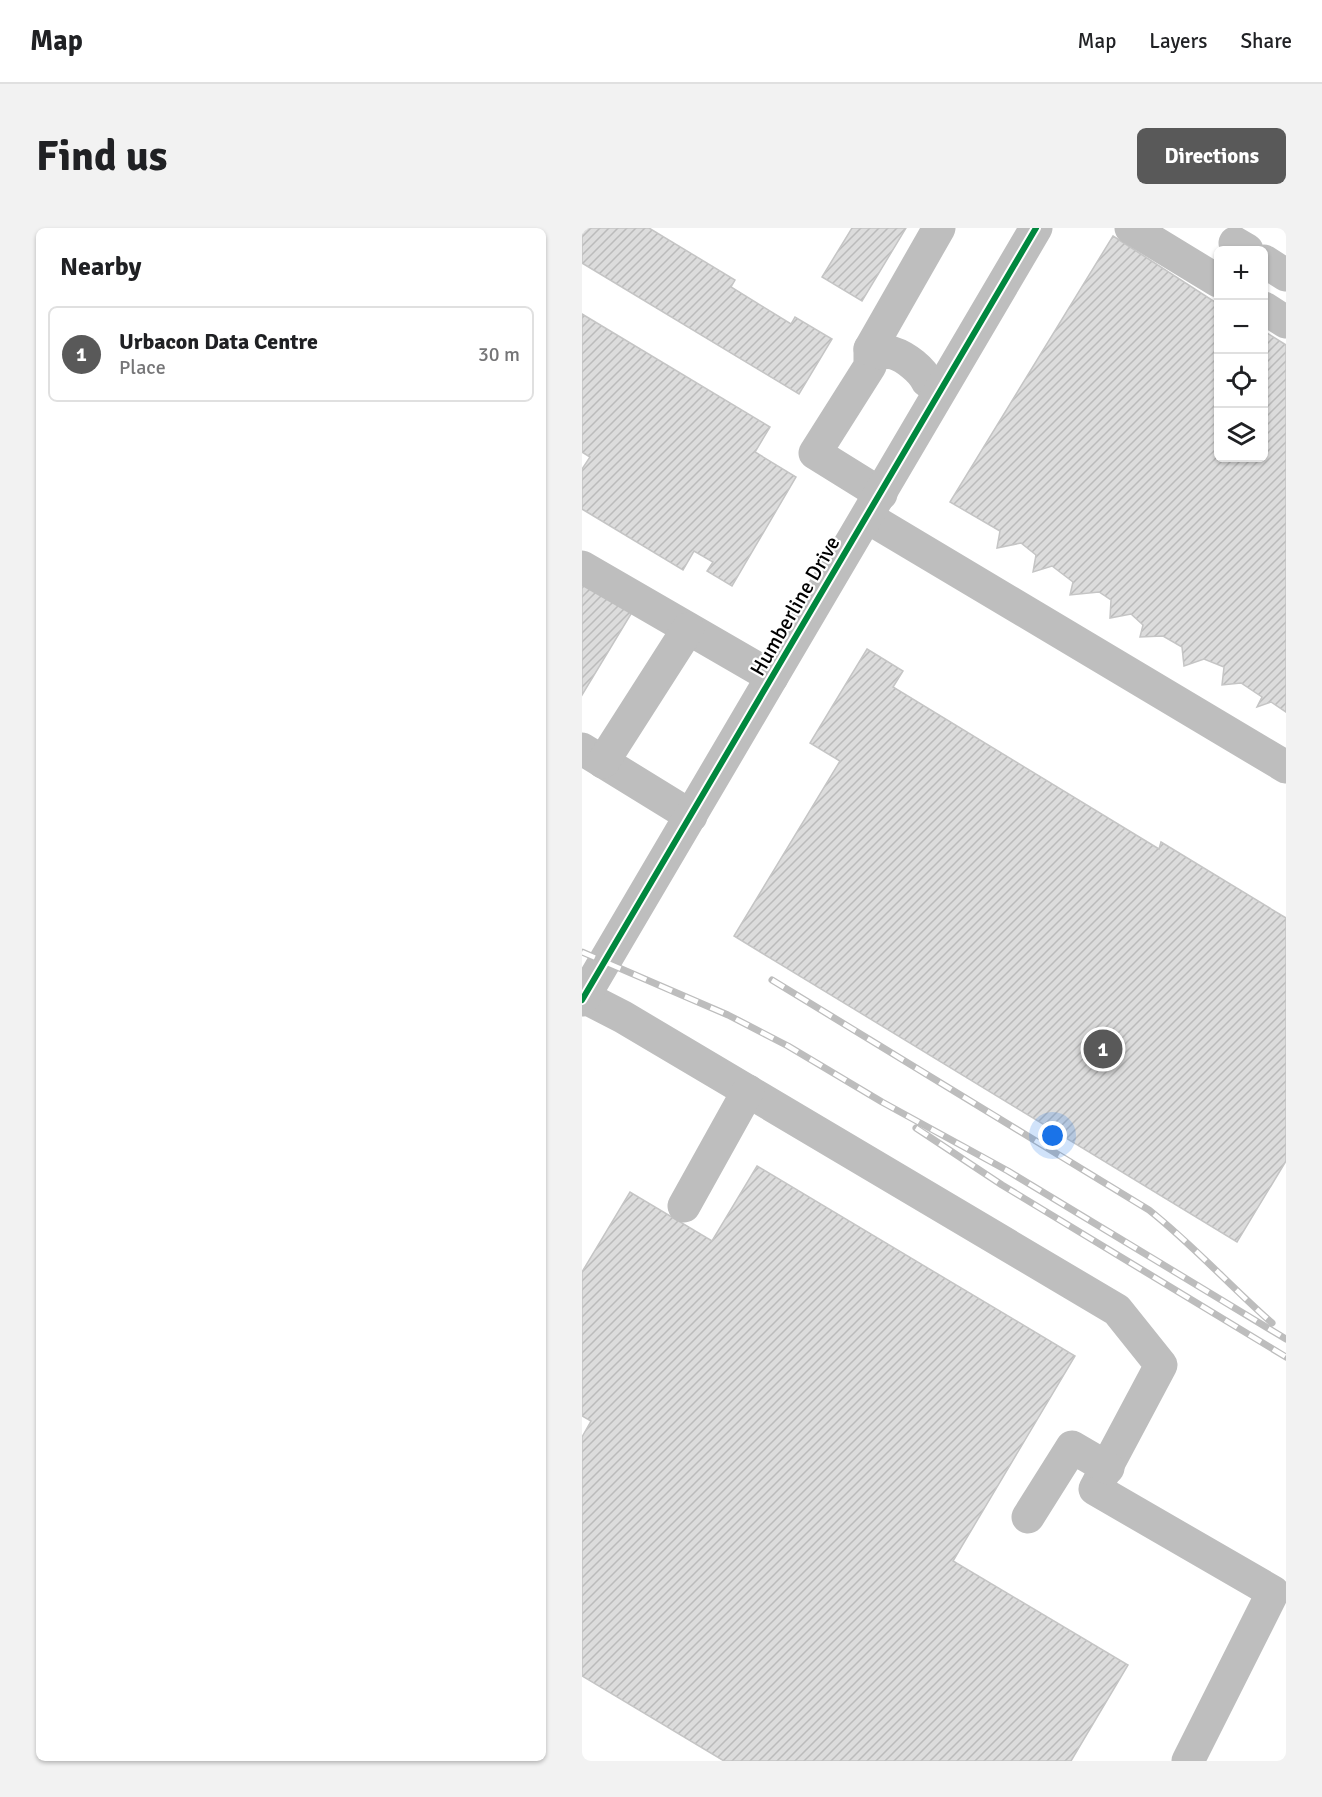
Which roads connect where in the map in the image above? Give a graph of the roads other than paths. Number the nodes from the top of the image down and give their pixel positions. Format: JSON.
{"nodes":[{"id":1,"x":939,"y":228,"type":"edge"},
{"id":2,"x":1036,"y":228,"type":"edge"},
{"id":3,"x":1131,"y":228,"type":"edge"},
{"id":4,"x":1268,"y":264,"type":"edge"},
{"id":5,"x":1286,"y":275,"type":"edge"},
{"id":6,"x":1214,"y":279,"type":"edge"},
{"id":7,"x":1268,"y":311,"type":"edge"},
{"id":8,"x":1286,"y":321,"type":"edge"},
{"id":9,"x":874,"y":351,"type":"junction"},
{"id":10,"x":935,"y":385,"type":"junction"},
{"id":11,"x":874,"y":506,"type":"junction"},
{"id":12,"x":582,"y":567,"type":"edge"},
{"id":13,"x":687,"y":629,"type":"junction"},
{"id":14,"x":772,"y":677,"type":"junction"},
{"id":15,"x":593,"y":755,"type":"edge"},
{"id":16,"x":1286,"y":767,"type":"edge"},
{"id":17,"x":692,"y":816,"type":"junction"},
{"id":18,"x":583,"y":999,"type":"edge"},
{"id":19,"x":748,"y":1091,"type":"junction"},
{"id":20,"x":684,"y":1206,"type":"dead end"},
{"id":21,"x":1108,"y":1468,"type":"junction"},
{"id":22,"x":1028,"y":1517,"type":"dead end"},
{"id":23,"x":1188,"y":1761,"type":"edge"}],
"edges":[{"from":1,"to":9,"type":"street"},
{"from":2,"to":10,"type":"street","name":"Humberline Drive"},
{"from":3,"to":6,"type":"street"},
{"from":4,"to":5,"type":"street"},
{"from":7,"to":8,"type":"street"},
{"from":9,"to":10,"type":"street"},
{"from":9,"to":11,"type":"street"},
{"from":10,"to":11,"type":"street","name":"Humberline Drive"},
{"from":11,"to":14,"type":"street","name":"Humberline Drive"},
{"from":11,"to":16,"type":"street"},
{"from":12,"to":13,"type":"street"},
{"from":13,"to":14,"type":"street"},
{"from":13,"to":15,"type":"street"},
{"from":14,"to":17,"type":"street","name":"Humberline Drive"},
{"from":15,"to":17,"type":"street"},
{"from":17,"to":18,"type":"street","name":"Humberline Drive"},
{"from":18,"to":19,"type":"street"},
{"from":19,"to":20,"type":"street"},
{"from":19,"to":21,"type":"street"},
{"from":21,"to":22,"type":"street"},
{"from":21,"to":23,"type":"street"}]}
